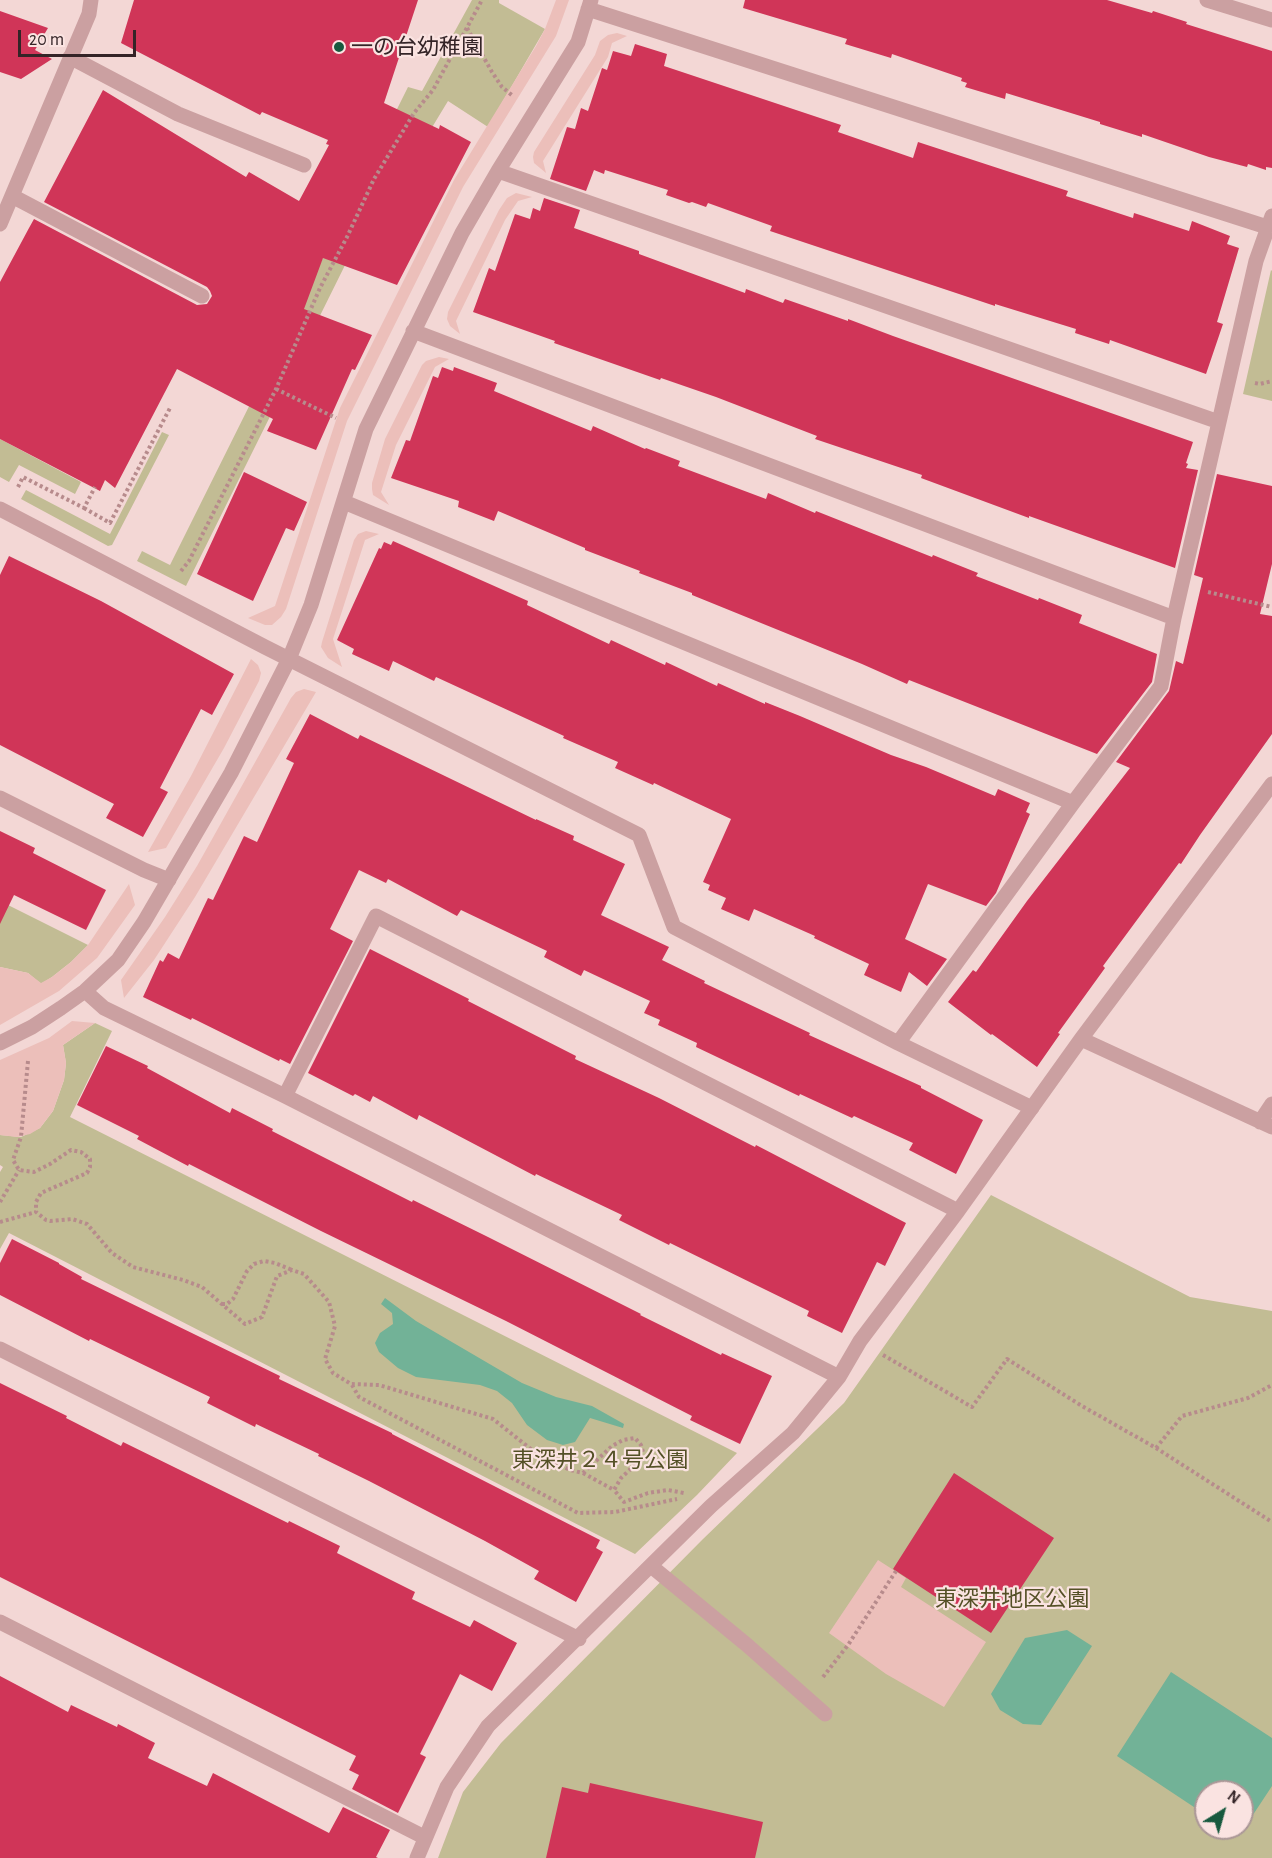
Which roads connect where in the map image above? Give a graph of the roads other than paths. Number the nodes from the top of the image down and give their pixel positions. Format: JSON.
{"nodes":[{"id":1,"x":91,"y":0,"type":"edge"},
{"id":2,"x":1207,"y":0,"type":"edge"},
{"id":3,"x":590,"y":5,"type":"edge"},
{"id":4,"x":1272,"y":20,"type":"edge"},
{"id":5,"x":70,"y":57,"type":"junction"},
{"id":6,"x":304,"y":165,"type":"dead end"},
{"id":7,"x":498,"y":171,"type":"junction"},
{"id":8,"x":12,"y":196,"type":"junction"},
{"id":9,"x":1270,"y":222,"type":"edge"},
{"id":10,"x":0,"y":224,"type":"edge"},
{"id":11,"x":202,"y":296,"type":"dead end"},
{"id":12,"x":413,"y":331,"type":"junction"},
{"id":13,"x":1219,"y":422,"type":"junction"},
{"id":14,"x":344,"y":502,"type":"junction"},
{"id":15,"x":2,"y":510,"type":"edge"},
{"id":16,"x":1173,"y":618,"type":"junction"},
{"id":17,"x":289,"y":659,"type":"junction"},
{"id":18,"x":1272,"y":784,"type":"edge"},
{"id":19,"x":0,"y":798,"type":"edge"},
{"id":20,"x":1073,"y":803,"type":"junction"},
{"id":21,"x":169,"y":880,"type":"junction"},
{"id":22,"x":85,"y":990,"type":"junction"},
{"id":23,"x":1081,"y":1039,"type":"junction"},
{"id":24,"x":0,"y":1043,"type":"edge"},
{"id":25,"x":898,"y":1043,"type":"junction"},
{"id":26,"x":285,"y":1096,"type":"junction"},
{"id":27,"x":1272,"y":1104,"type":"edge"},
{"id":28,"x":1032,"y":1108,"type":"junction"},
{"id":29,"x":1266,"y":1125,"type":"edge"},
{"id":30,"x":958,"y":1212,"type":"junction"},
{"id":31,"x":0,"y":1349,"type":"edge"},
{"id":32,"x":839,"y":1377,"type":"junction"},
{"id":33,"x":651,"y":1566,"type":"junction"},
{"id":34,"x":0,"y":1622,"type":"edge"},
{"id":35,"x":579,"y":1639,"type":"junction"},
{"id":36,"x":825,"y":1714,"type":"dead end"},
{"id":37,"x":424,"y":1837,"type":"junction"},
{"id":38,"x":417,"y":1858,"type":"edge"}],
"edges":[{"from":1,"to":5,"type":"street"},
{"from":2,"to":4,"type":"street"},
{"from":3,"to":7,"type":"street"},
{"from":3,"to":9,"type":"street"},
{"from":5,"to":6,"type":"street"},
{"from":5,"to":8,"type":"street"},
{"from":7,"to":12,"type":"street"},
{"from":7,"to":13,"type":"street"},
{"from":8,"to":10,"type":"street"},
{"from":8,"to":11,"type":"street"},
{"from":9,"to":13,"type":"street"},
{"from":12,"to":14,"type":"street"},
{"from":12,"to":16,"type":"street"},
{"from":13,"to":16,"type":"street"},
{"from":14,"to":17,"type":"street"},
{"from":14,"to":20,"type":"street"},
{"from":15,"to":17,"type":"street"},
{"from":16,"to":20,"type":"street"},
{"from":17,"to":21,"type":"street"},
{"from":17,"to":25,"type":"street"},
{"from":18,"to":23,"type":"street"},
{"from":19,"to":21,"type":"street"},
{"from":20,"to":25,"type":"street"},
{"from":21,"to":22,"type":"street"},
{"from":22,"to":24,"type":"street"},
{"from":22,"to":26,"type":"street"},
{"from":23,"to":28,"type":"street"},
{"from":23,"to":29,"type":"street"},
{"from":25,"to":28,"type":"street"},
{"from":26,"to":30,"type":"street"},
{"from":26,"to":32,"type":"street"},
{"from":27,"to":29,"type":"street"},
{"from":28,"to":30,"type":"street"},
{"from":30,"to":32,"type":"street"},
{"from":31,"to":35,"type":"street"},
{"from":32,"to":33,"type":"street"},
{"from":33,"to":35,"type":"street"},
{"from":33,"to":36,"type":"street"},
{"from":34,"to":37,"type":"street"},
{"from":35,"to":37,"type":"street"},
{"from":37,"to":38,"type":"street"}]}
